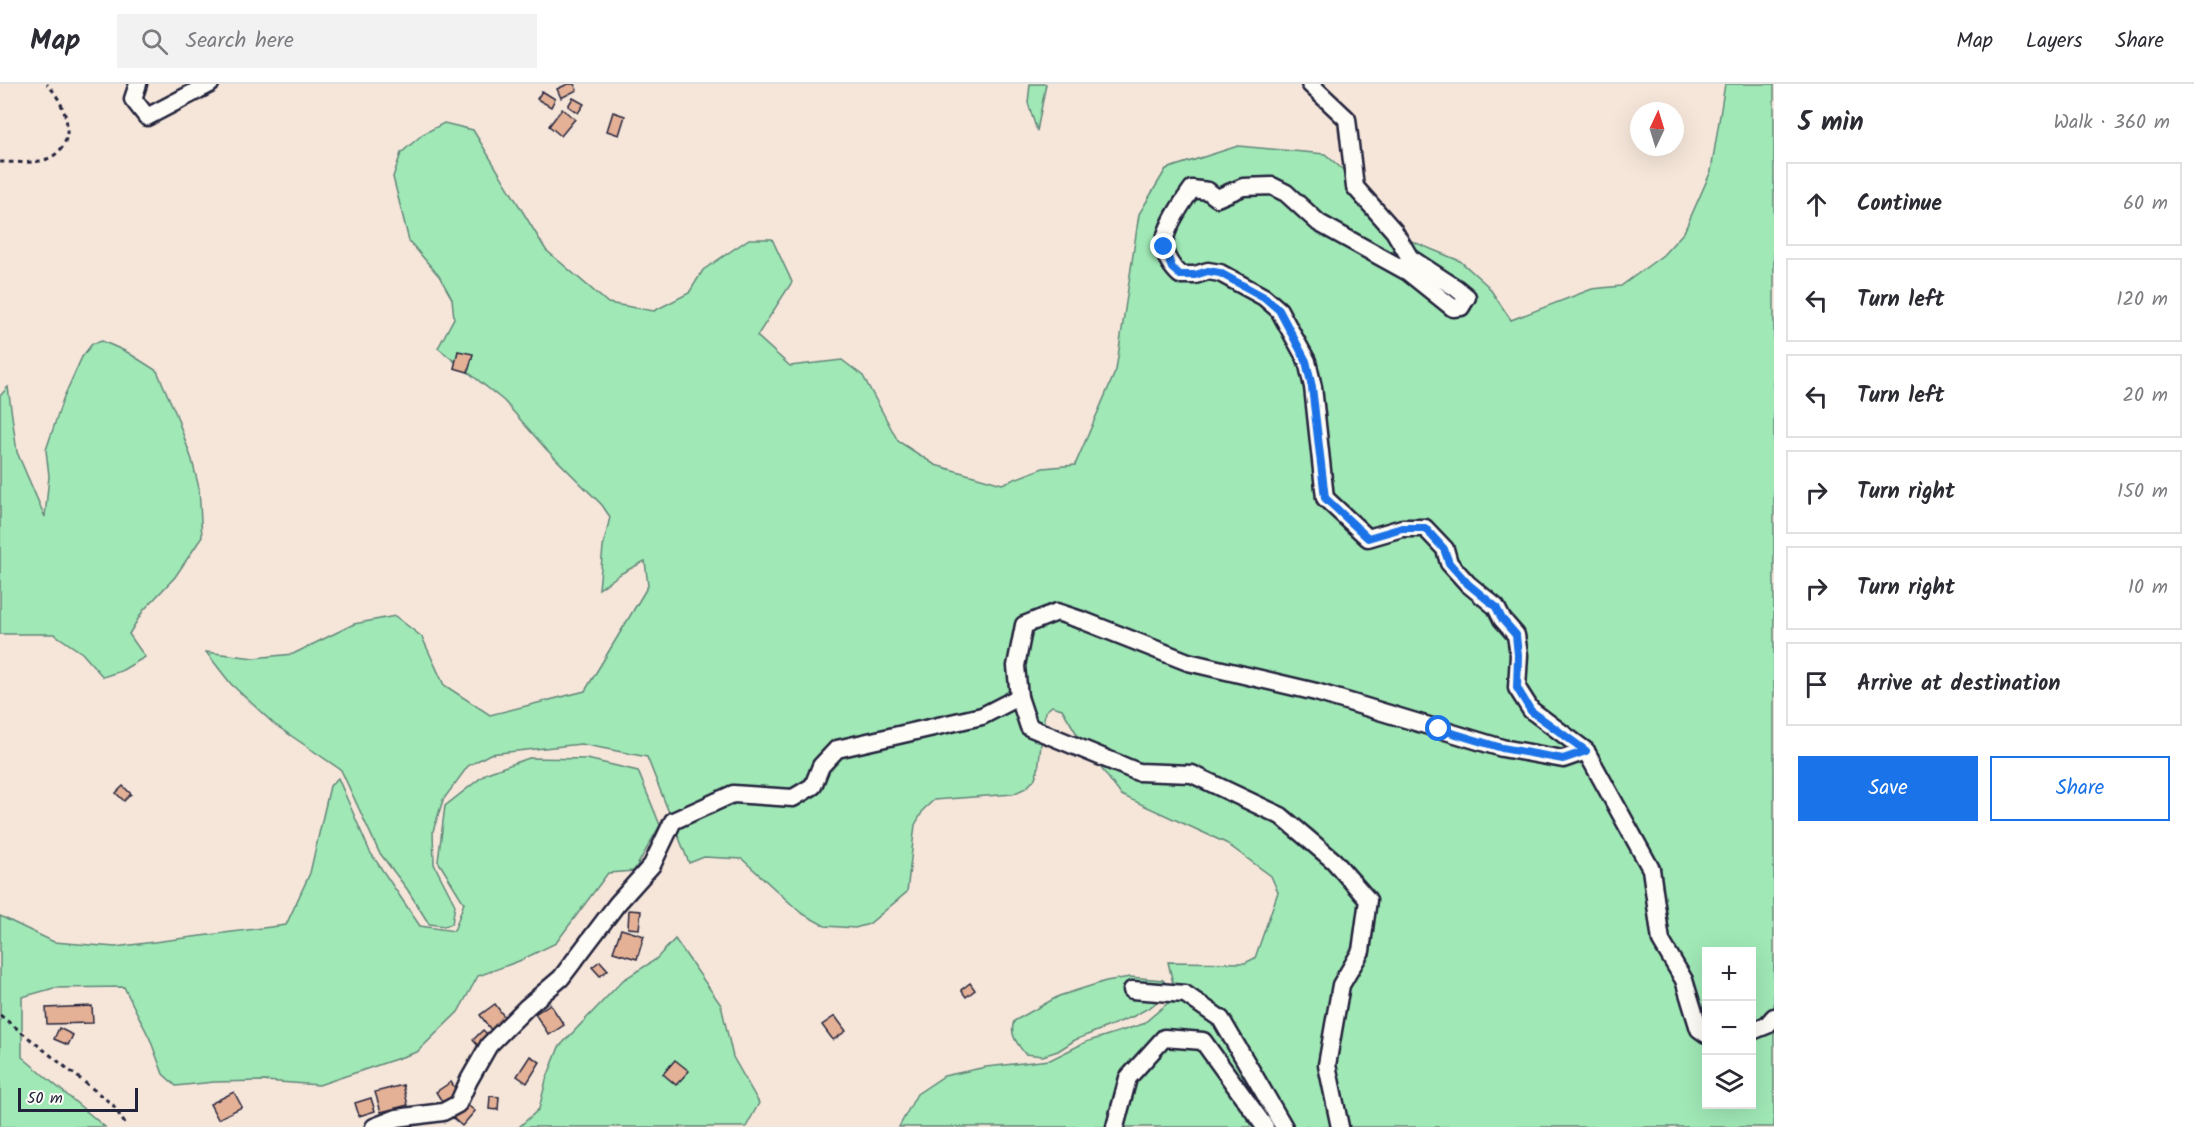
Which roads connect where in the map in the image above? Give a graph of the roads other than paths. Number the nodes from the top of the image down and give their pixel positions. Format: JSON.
{"nodes":[{"id":1,"x":138,"y":84,"type":"edge"},
{"id":2,"x":210,"y":84,"type":"edge"},
{"id":3,"x":1310,"y":84,"type":"edge"},
{"id":4,"x":1019,"y":697,"type":"junction"},
{"id":5,"x":1586,"y":751,"type":"junction"},
{"id":6,"x":1132,"y":990,"type":"dead end"},
{"id":7,"x":1774,"y":1017,"type":"edge"},
{"id":8,"x":1756,"y":1029,"type":"edge"},
{"id":9,"x":1702,"y":1031,"type":"edge"},
{"id":10,"x":374,"y":1127,"type":"edge"},
{"id":11,"x":1115,"y":1127,"type":"edge"},
{"id":12,"x":1265,"y":1127,"type":"edge"},
{"id":13,"x":1284,"y":1127,"type":"edge"},
{"id":14,"x":1340,"y":1127,"type":"edge"}],
"edges":[{"from":1,"to":2,"type":"street"},
{"from":3,"to":5,"type":"street"},
{"from":4,"to":5,"type":"street"},
{"from":4,"to":10,"type":"street"},
{"from":4,"to":14,"type":"street"},
{"from":5,"to":9,"type":"street"},
{"from":6,"to":13,"type":"street"},
{"from":7,"to":8,"type":"street"},
{"from":11,"to":12,"type":"street"}]}
